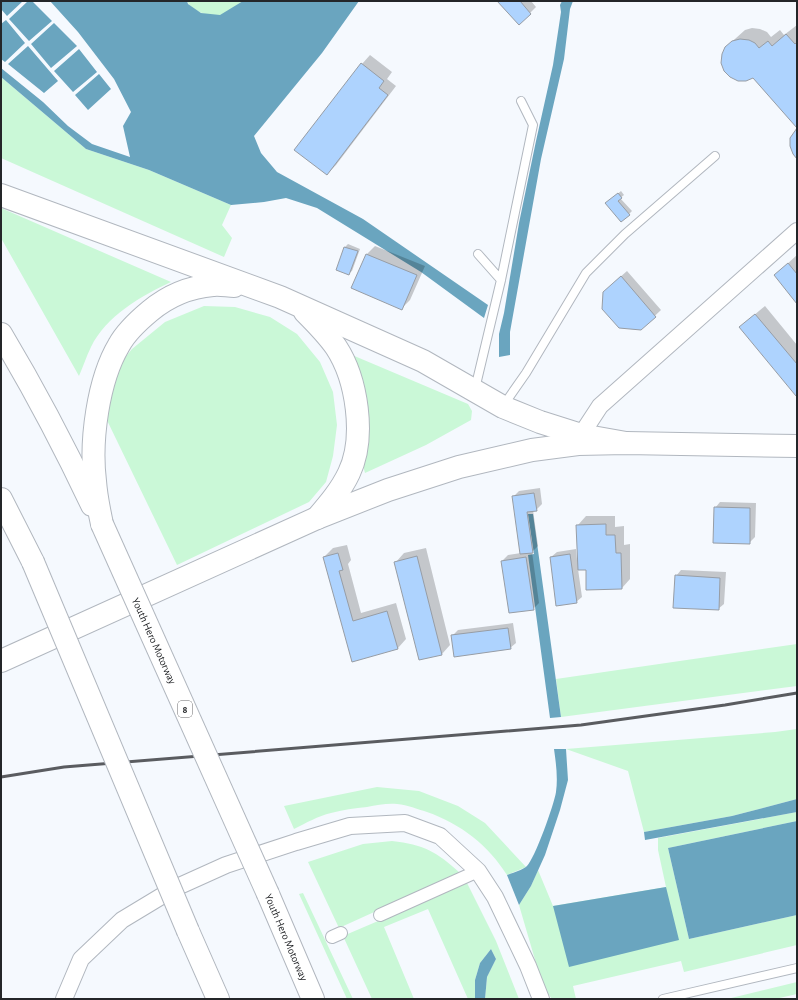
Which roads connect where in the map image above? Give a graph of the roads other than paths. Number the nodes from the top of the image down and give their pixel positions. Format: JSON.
{"nodes":[{"id":1,"x":521,"y":101,"type":"dead end"},
{"id":2,"x":715,"y":156,"type":"dead end"},
{"id":3,"x":1,"y":195,"type":"edge"},
{"id":4,"x":797,"y":231,"type":"edge"},
{"id":5,"x":478,"y":254,"type":"dead end"},
{"id":6,"x":501,"y":280,"type":"junction"},
{"id":7,"x":280,"y":297,"type":"junction"},
{"id":8,"x":1,"y":334,"type":"edge"},
{"id":9,"x":474,"y":391,"type":"junction"},
{"id":10,"x":503,"y":407,"type":"junction"},
{"id":11,"x":581,"y":435,"type":"junction"},
{"id":12,"x":626,"y":443,"type":"junction"},
{"id":13,"x":797,"y":446,"type":"edge"},
{"id":14,"x":1,"y":499,"type":"edge"},
{"id":15,"x":317,"y":518,"type":"junction"},
{"id":16,"x":1,"y":519,"type":"edge"},
{"id":17,"x":102,"y":524,"type":"junction"},
{"id":18,"x":33,"y":562,"type":"junction"},
{"id":19,"x":1,"y":661,"type":"edge"},
{"id":20,"x":478,"y":871,"type":"junction"},
{"id":21,"x":380,"y":915,"type":"dead end"},
{"id":22,"x":797,"y":968,"type":"edge"},
{"id":23,"x":64,"y":999,"type":"edge"},
{"id":24,"x":218,"y":999,"type":"edge"},
{"id":25,"x":313,"y":999,"type":"edge"},
{"id":26,"x":541,"y":999,"type":"edge"},
{"id":27,"x":662,"y":999,"type":"edge"}],
"edges":[{"from":1,"to":6,"type":"lane"},
{"from":2,"to":10,"type":"lane"},
{"from":3,"to":7,"type":"main road"},
{"from":4,"to":11,"type":"street"},
{"from":5,"to":6,"type":"lane"},
{"from":6,"to":9,"type":"lane"},
{"from":7,"to":9,"type":"main road"},
{"from":7,"to":15,"type":"main road"},
{"from":7,"to":17,"type":"main road"},
{"from":8,"to":17,"type":"main road","name":"Youth Hero Motorway","number":"8"},
{"from":9,"to":10,"type":"main road"},
{"from":10,"to":11,"type":"main road"},
{"from":11,"to":12,"type":"main road"},
{"from":12,"to":13,"type":"main road"},
{"from":12,"to":15,"type":"main road"},
{"from":14,"to":18,"type":"main road"},
{"from":15,"to":19,"type":"main road"},
{"from":16,"to":18,"type":"main road"},
{"from":17,"to":25,"type":"main road","name":"Youth Hero Motorway","number":"8","bridge":true},
{"from":18,"to":24,"type":"main road","bridge":true},
{"from":20,"to":21,"type":"street"},
{"from":20,"to":23,"type":"street"},
{"from":20,"to":26,"type":"street"},
{"from":22,"to":27,"type":"lane"}]}
